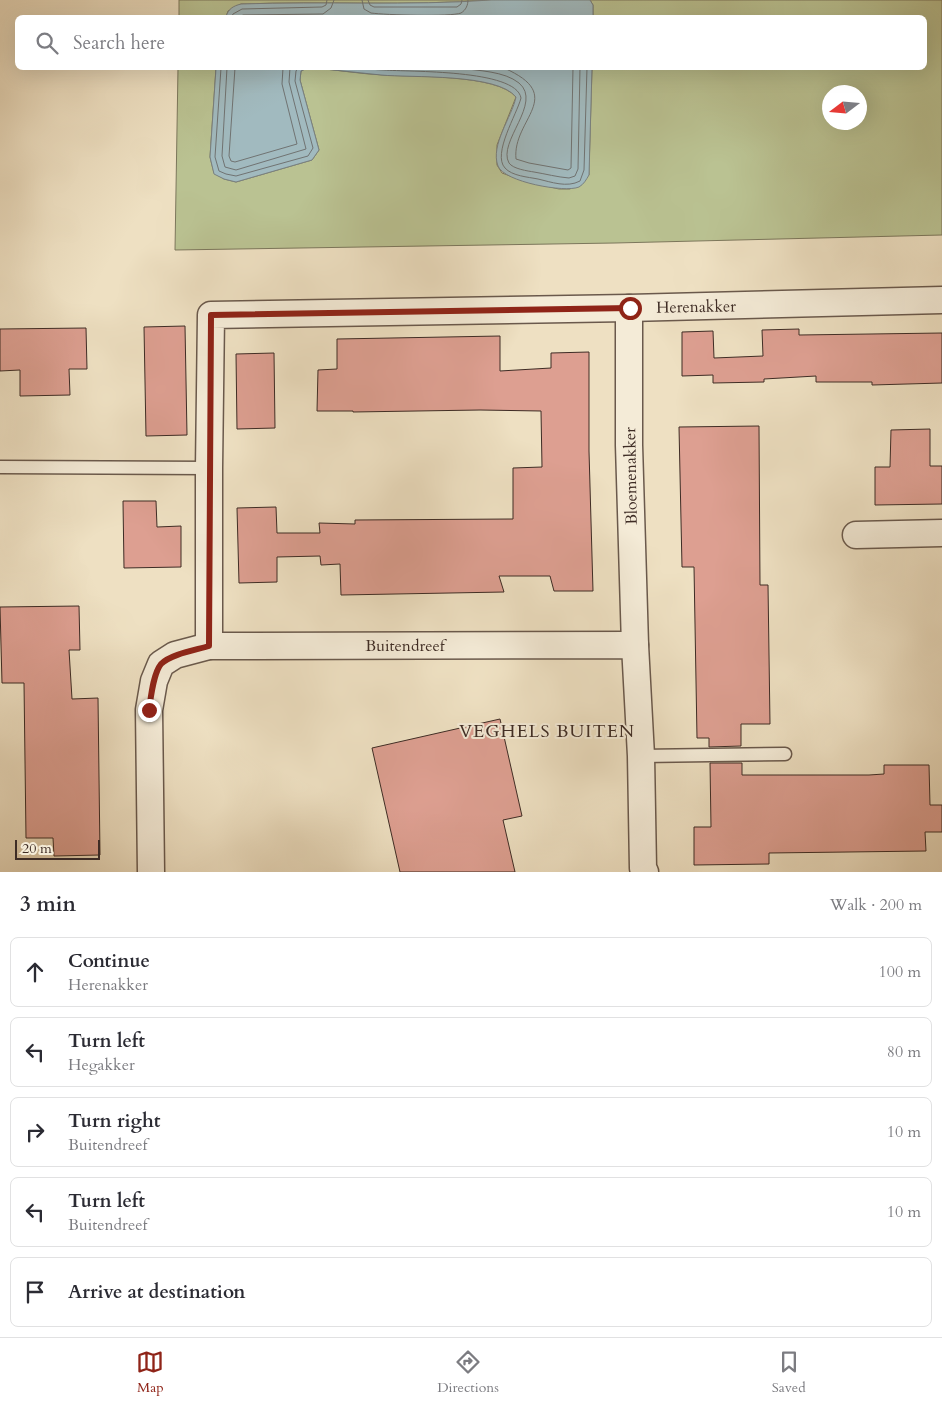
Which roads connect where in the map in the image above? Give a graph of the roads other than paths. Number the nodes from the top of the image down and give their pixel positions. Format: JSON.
{"nodes":[{"id":1,"x":942,"y":300,"type":"edge"},
{"id":2,"x":630,"y":308,"type":"junction"},
{"id":3,"x":0,"y":467,"type":"edge"},
{"id":4,"x":209,"y":468,"type":"junction"},
{"id":5,"x":942,"y":533,"type":"edge"},
{"id":6,"x":856,"y":535,"type":"dead end"},
{"id":7,"x":635,"y":645,"type":"junction"},
{"id":8,"x":209,"y":646,"type":"junction"},
{"id":9,"x":784,"y":754,"type":"dead end"},
{"id":10,"x":641,"y":756,"type":"junction"},
{"id":11,"x":151,"y":872,"type":"edge"},
{"id":12,"x":644,"y":872,"type":"edge"}],
"edges":[{"from":1,"to":2,"type":"street","name":"Herenakker"},
{"from":2,"to":4,"type":"street","name":"Herenakker"},
{"from":2,"to":7,"type":"street","name":"Bloemenakker"},
{"from":3,"to":4,"type":"lane"},
{"from":4,"to":8,"type":"street"},
{"from":5,"to":6,"type":"street"},
{"from":7,"to":8,"type":"street","name":"Buitendreef"},
{"from":7,"to":10,"type":"street"},
{"from":8,"to":11,"type":"street","name":"Buitendreef"},
{"from":9,"to":10,"type":"lane"},
{"from":10,"to":12,"type":"street"}]}
